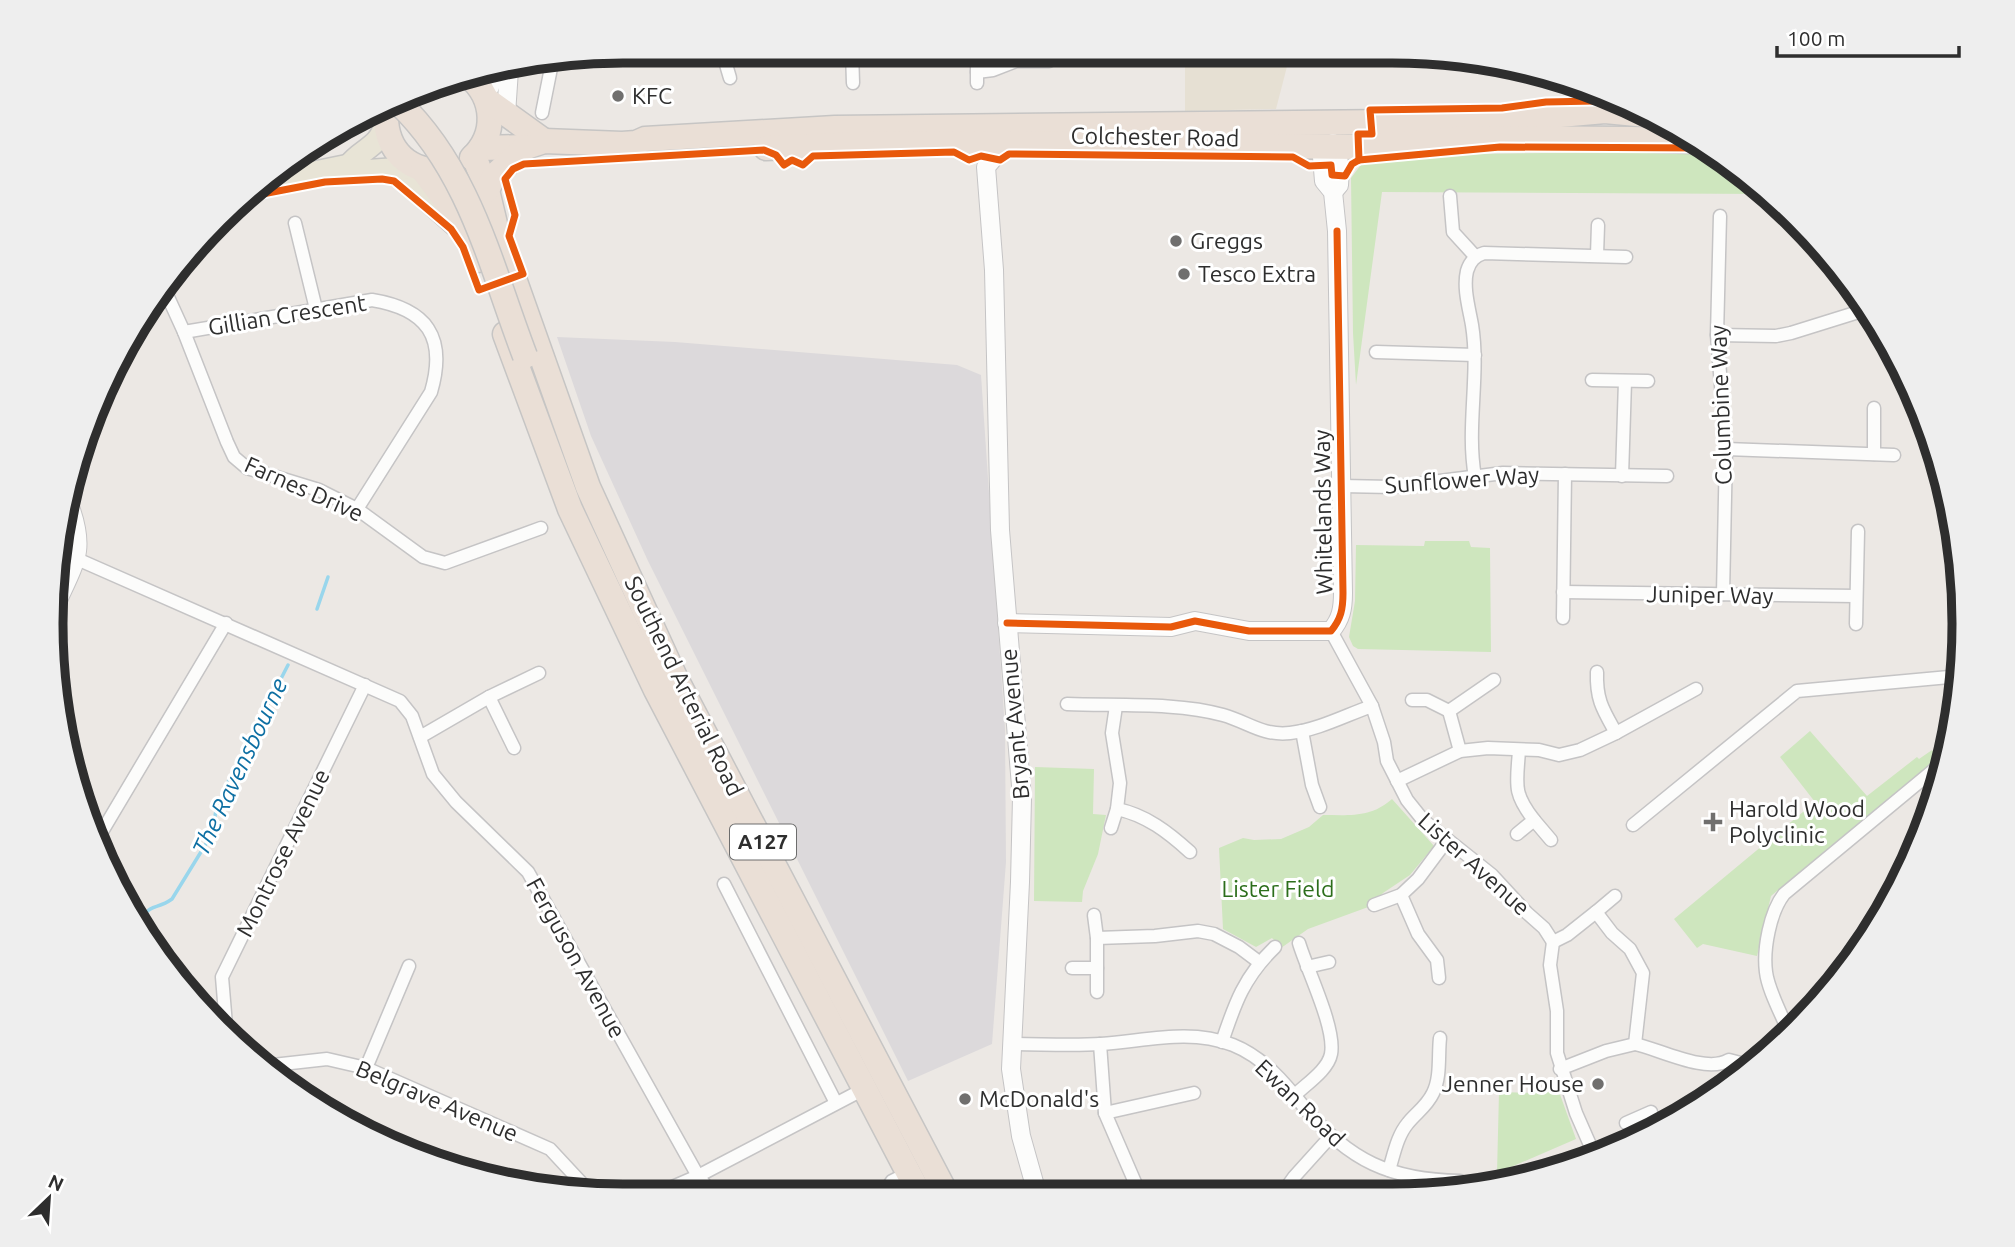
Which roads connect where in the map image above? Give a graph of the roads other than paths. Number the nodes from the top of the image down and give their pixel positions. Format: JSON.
{"nodes":[{"id":1,"x":726,"y":63,"type":"edge"},
{"id":2,"x":852,"y":63,"type":"edge"},
{"id":3,"x":977,"y":63,"type":"edge"},
{"id":4,"x":1011,"y":63,"type":"edge"},
{"id":5,"x":551,"y":68,"type":"edge"},
{"id":6,"x":506,"y":76,"type":"edge"},
{"id":7,"x":495,"y":78,"type":"edge"},
{"id":8,"x":730,"y":78,"type":"dead end"},
{"id":9,"x":476,"y":83,"type":"edge"},
{"id":10,"x":853,"y":83,"type":"dead end"},
{"id":11,"x":493,"y":103,"type":"junction"},
{"id":12,"x":1612,"y":109,"type":"edge"},
{"id":13,"x":542,"y":113,"type":"dead end"},
{"id":14,"x":390,"y":115,"type":"edge"},
{"id":15,"x":387,"y":116,"type":"edge"},
{"id":16,"x":386,"y":117,"type":"edge"},
{"id":17,"x":1294,"y":122,"type":"junction"},
{"id":18,"x":1350,"y":122,"type":"junction"},
{"id":19,"x":1662,"y":133,"type":"edge"},
{"id":20,"x":636,"y":143,"type":"junction"},
{"id":21,"x":1006,"y":143,"type":"junction"},
{"id":22,"x":535,"y":144,"type":"junction"},
{"id":23,"x":963,"y":144,"type":"junction"},
{"id":24,"x":1334,"y":146,"type":"junction"},
{"id":25,"x":478,"y":152,"type":"junction"},
{"id":26,"x":349,"y":165,"type":"junction"},
{"id":27,"x":986,"y":167,"type":"junction"},
{"id":28,"x":420,"y":168,"type":"junction"},
{"id":29,"x":393,"y":170,"type":"junction"},
{"id":30,"x":283,"y":179,"type":"edge"},
{"id":31,"x":487,"y":190,"type":"junction"},
{"id":32,"x":1450,"y":196,"type":"dead end"},
{"id":33,"x":1720,"y":216,"type":"dead end"},
{"id":34,"x":295,"y":223,"type":"dead end"},
{"id":35,"x":1598,"y":225,"type":"dead end"},
{"id":36,"x":475,"y":252,"type":"junction"},
{"id":37,"x":1597,"y":255,"type":"junction"},
{"id":38,"x":1475,"y":256,"type":"junction"},
{"id":39,"x":1626,"y":257,"type":"dead end"},
{"id":40,"x":168,"y":297,"type":"edge"},
{"id":41,"x":316,"y":309,"type":"junction"},
{"id":42,"x":1858,"y":312,"type":"edge"},
{"id":43,"x":184,"y":332,"type":"junction"},
{"id":44,"x":1717,"y":335,"type":"junction"},
{"id":45,"x":1376,"y":352,"type":"dead end"},
{"id":46,"x":1475,"y":355,"type":"junction"},
{"id":47,"x":525,"y":356,"type":"junction"},
{"id":48,"x":1592,"y":380,"type":"dead end"},
{"id":49,"x":1625,"y":381,"type":"junction"},
{"id":50,"x":1648,"y":381,"type":"dead end"},
{"id":51,"x":1874,"y":408,"type":"dead end"},
{"id":52,"x":1726,"y":449,"type":"junction"},
{"id":53,"x":1874,"y":454,"type":"junction"},
{"id":54,"x":1894,"y":455,"type":"dead end"},
{"id":55,"x":1565,"y":474,"type":"junction"},
{"id":56,"x":1622,"y":476,"type":"junction"},
{"id":57,"x":1667,"y":476,"type":"dead end"},
{"id":58,"x":1475,"y":477,"type":"junction"},
{"id":59,"x":1342,"y":486,"type":"junction"},
{"id":60,"x":588,"y":487,"type":"junction"},
{"id":61,"x":357,"y":509,"type":"junction"},
{"id":62,"x":570,"y":509,"type":"junction"},
{"id":63,"x":74,"y":517,"type":"edge"},
{"id":64,"x":541,"y":528,"type":"dead end"},
{"id":65,"x":1858,"y":531,"type":"dead end"},
{"id":66,"x":77,"y":559,"type":"junction"},
{"id":67,"x":64,"y":585,"type":"edge"},
{"id":68,"x":1563,"y":592,"type":"junction"},
{"id":69,"x":1723,"y":594,"type":"junction"},
{"id":70,"x":1856,"y":596,"type":"junction"},
{"id":71,"x":1563,"y":618,"type":"dead end"},
{"id":72,"x":226,"y":623,"type":"junction"},
{"id":73,"x":1007,"y":623,"type":"junction"},
{"id":74,"x":1856,"y":624,"type":"dead end"},
{"id":75,"x":1331,"y":631,"type":"junction"},
{"id":76,"x":1597,"y":672,"type":"dead end"},
{"id":77,"x":539,"y":673,"type":"dead end"},
{"id":78,"x":1949,"y":677,"type":"edge"},
{"id":79,"x":1494,"y":680,"type":"dead end"},
{"id":80,"x":365,"y":685,"type":"junction"},
{"id":81,"x":1696,"y":689,"type":"dead end"},
{"id":82,"x":489,"y":697,"type":"junction"},
{"id":83,"x":1412,"y":700,"type":"dead end"},
{"id":84,"x":1067,"y":704,"type":"dead end"},
{"id":85,"x":1116,"y":706,"type":"junction"},
{"id":86,"x":1372,"y":706,"type":"junction"},
{"id":87,"x":1449,"y":711,"type":"junction"},
{"id":88,"x":1302,"y":731,"type":"junction"},
{"id":89,"x":1616,"y":733,"type":"junction"},
{"id":90,"x":419,"y":737,"type":"junction"},
{"id":91,"x":514,"y":748,"type":"dead end"},
{"id":92,"x":1519,"y":750,"type":"junction"},
{"id":93,"x":1460,"y":751,"type":"junction"},
{"id":94,"x":1932,"y":772,"type":"edge"},
{"id":95,"x":1397,"y":781,"type":"junction"},
{"id":96,"x":1320,"y":807,"type":"dead end"},
{"id":97,"x":1117,"y":809,"type":"junction"},
{"id":98,"x":1534,"y":820,"type":"junction"},
{"id":99,"x":1633,"y":825,"type":"dead end"},
{"id":100,"x":1111,"y":828,"type":"dead end"},
{"id":101,"x":103,"y":830,"type":"edge"},
{"id":102,"x":1517,"y":834,"type":"dead end"},
{"id":103,"x":1447,"y":840,"type":"junction"},
{"id":104,"x":1551,"y":840,"type":"dead end"},
{"id":105,"x":1190,"y":852,"type":"dead end"},
{"id":106,"x":724,"y":884,"type":"dead end"},
{"id":107,"x":1401,"y":895,"type":"junction"},
{"id":108,"x":1615,"y":896,"type":"dead end"},
{"id":109,"x":1374,"y":905,"type":"dead end"},
{"id":110,"x":1596,"y":912,"type":"junction"},
{"id":111,"x":1094,"y":915,"type":"dead end"},
{"id":112,"x":1097,"y":938,"type":"junction"},
{"id":113,"x":1553,"y":942,"type":"junction"},
{"id":114,"x":1299,"y":943,"type":"dead end"},
{"id":115,"x":1275,"y":947,"type":"dead end"},
{"id":116,"x":1259,"y":962,"type":"junction"},
{"id":117,"x":1329,"y":962,"type":"dead end"},
{"id":118,"x":409,"y":966,"type":"dead end"},
{"id":119,"x":1307,"y":967,"type":"junction"},
{"id":120,"x":1072,"y":968,"type":"dead end"},
{"id":121,"x":1097,"y":968,"type":"junction"},
{"id":122,"x":1439,"y":978,"type":"dead end"},
{"id":123,"x":1097,"y":992,"type":"dead end"},
{"id":124,"x":225,"y":1018,"type":"edge"},
{"id":125,"x":1785,"y":1023,"type":"edge"},
{"id":126,"x":1440,"y":1038,"type":"dead end"},
{"id":127,"x":1222,"y":1042,"type":"junction"},
{"id":128,"x":1011,"y":1044,"type":"junction"},
{"id":129,"x":1100,"y":1044,"type":"junction"},
{"id":130,"x":1635,"y":1044,"type":"junction"},
{"id":131,"x":1739,"y":1063,"type":"edge"},
{"id":132,"x":278,"y":1064,"type":"edge"},
{"id":133,"x":366,"y":1068,"type":"junction"},
{"id":134,"x":1560,"y":1069,"type":"junction"},
{"id":135,"x":864,"y":1089,"type":"junction"},
{"id":136,"x":1194,"y":1093,"type":"dead end"},
{"id":137,"x":1294,"y":1095,"type":"junction"},
{"id":138,"x":836,"y":1103,"type":"junction"},
{"id":139,"x":1651,"y":1112,"type":"dead end"},
{"id":140,"x":1105,"y":1113,"type":"junction"},
{"id":141,"x":1634,"y":1121,"type":"dead end"},
{"id":142,"x":1331,"y":1136,"type":"junction"},
{"id":143,"x":1591,"y":1147,"type":"edge"},
{"id":144,"x":1390,"y":1170,"type":"junction"},
{"id":145,"x":698,"y":1176,"type":"junction"},
{"id":146,"x":581,"y":1182,"type":"edge"},
{"id":147,"x":914,"y":1183,"type":"edge"},
{"id":148,"x":1428,"y":1183,"type":"edge"},
{"id":149,"x":680,"y":1184,"type":"edge"},
{"id":150,"x":704,"y":1184,"type":"edge"},
{"id":151,"x":890,"y":1184,"type":"edge"},
{"id":152,"x":941,"y":1184,"type":"edge"},
{"id":153,"x":1034,"y":1184,"type":"edge"},
{"id":154,"x":1133,"y":1184,"type":"edge"},
{"id":155,"x":1289,"y":1184,"type":"edge"}],
"edges":[{"from":1,"to":8,"type":"street"},
{"from":2,"to":10,"type":"street"},
{"from":3,"to":4,"type":"street"},
{"from":5,"to":13,"type":"street"},
{"from":6,"to":11,"type":"street"},
{"from":7,"to":11,"type":"street"},
{"from":9,"to":11,"type":"highway"},
{"from":11,"to":22,"type":"highway"},
{"from":11,"to":25,"type":"highway"},
{"from":12,"to":18,"type":"highway","name":"Colchester Road"},
{"from":14,"to":47,"type":"highway","number":"A127","bridge":true},
{"from":15,"to":28,"type":"highway","name":"Southend Arterial Road"},
{"from":16,"to":26,"type":"main road"},
{"from":17,"to":18,"type":"highway","name":"Colchester Road"},
{"from":17,"to":20,"type":"highway","name":"Colchester Road"},
{"from":17,"to":24,"type":"street"},
{"from":18,"to":24,"type":"highway"},
{"from":19,"to":24,"type":"highway","name":"Colchester Road"},
{"from":20,"to":22,"type":"highway","name":"Colchester Road"},
{"from":20,"to":23,"type":"highway","name":"Colchester Road"},
{"from":21,"to":23,"type":"highway","name":"Colchester Road"},
{"from":21,"to":24,"type":"highway","name":"Colchester Road"},
{"from":21,"to":27,"type":"street"},
{"from":22,"to":25,"type":"highway","name":"Colchester Road"},
{"from":22,"to":31,"type":"highway"},
{"from":23,"to":27,"type":"street"},
{"from":24,"to":59,"type":"street","name":"Whitelands Way"},
{"from":25,"to":28,"type":"highway"},
{"from":25,"to":31,"type":"highway","name":"Southend Arterial Road","number":"A127"},
{"from":26,"to":29,"type":"main road"},
{"from":26,"to":30,"type":"main road"},
{"from":27,"to":73,"type":"street","name":"Bryant Avenue"},
{"from":28,"to":29,"type":"main road"},
{"from":28,"to":36,"type":"highway","name":"Southend Arterial Road","number":"A127"},
{"from":29,"to":36,"type":"main road"},
{"from":31,"to":60,"type":"highway","name":"Southend Arterial Road","number":"A127"},
{"from":32,"to":38,"type":"street"},
{"from":33,"to":44,"type":"street","name":"Columbine Way"},
{"from":34,"to":41,"type":"street"},
{"from":35,"to":37,"type":"street"},
{"from":36,"to":62,"type":"highway","name":"Southend Arterial Road","number":"A127"},
{"from":37,"to":38,"type":"street"},
{"from":37,"to":39,"type":"street"},
{"from":38,"to":46,"type":"street"},
{"from":40,"to":43,"type":"street","name":"Farnes Drive"},
{"from":41,"to":43,"type":"street","name":"Gillian Crescent"},
{"from":41,"to":61,"type":"street","name":"Gillian Crescent"},
{"from":42,"to":44,"type":"street"},
{"from":43,"to":61,"type":"street","name":"Farnes Drive"},
{"from":44,"to":52,"type":"street","name":"Columbine Way"},
{"from":45,"to":46,"type":"street"},
{"from":46,"to":58,"type":"street"},
{"from":47,"to":60,"type":"highway","number":"A127"},
{"from":47,"to":62,"type":"highway","number":"A127"},
{"from":48,"to":49,"type":"street"},
{"from":49,"to":50,"type":"street"},
{"from":49,"to":56,"type":"street"},
{"from":51,"to":53,"type":"street"},
{"from":52,"to":53,"type":"street"},
{"from":52,"to":69,"type":"street","name":"Columbine Way"},
{"from":53,"to":54,"type":"street"},
{"from":55,"to":56,"type":"street","name":"Sunflower Way"},
{"from":55,"to":58,"type":"street","name":"Sunflower Way"},
{"from":55,"to":68,"type":"street"},
{"from":56,"to":57,"type":"street","name":"Sunflower Way"},
{"from":58,"to":59,"type":"street","name":"Sunflower Way"},
{"from":59,"to":75,"type":"street","name":"Whitelands Way"},
{"from":60,"to":152,"type":"highway","name":"Southend Arterial Road","number":"A127"},
{"from":61,"to":64,"type":"street","name":"Farnes Drive"},
{"from":62,"to":135,"type":"highway","name":"Southend Arterial Road","number":"A127"},
{"from":63,"to":66,"type":"street"},
{"from":65,"to":70,"type":"street"},
{"from":66,"to":67,"type":"street"},
{"from":66,"to":72,"type":"street","name":"Ferguson Avenue"},
{"from":68,"to":69,"type":"street","name":"Juniper Way"},
{"from":68,"to":71,"type":"street"},
{"from":69,"to":70,"type":"street","name":"Juniper Way"},
{"from":70,"to":74,"type":"street"},
{"from":72,"to":80,"type":"street","name":"Ferguson Avenue"},
{"from":72,"to":101,"type":"street"},
{"from":73,"to":75,"type":"street"},
{"from":73,"to":128,"type":"street","name":"Bryant Avenue"},
{"from":75,"to":86,"type":"street","name":"Lister Avenue"},
{"from":76,"to":89,"type":"street"},
{"from":77,"to":82,"type":"street"},
{"from":78,"to":99,"type":"street"},
{"from":79,"to":87,"type":"street"},
{"from":80,"to":90,"type":"street","name":"Ferguson Avenue"},
{"from":80,"to":124,"type":"street","name":"Montrose Avenue"},
{"from":81,"to":89,"type":"street"},
{"from":82,"to":90,"type":"street"},
{"from":82,"to":91,"type":"street"},
{"from":83,"to":87,"type":"street"},
{"from":84,"to":85,"type":"street"},
{"from":85,"to":88,"type":"street"},
{"from":85,"to":97,"type":"street"},
{"from":86,"to":88,"type":"street"},
{"from":86,"to":95,"type":"street","name":"Lister Avenue"},
{"from":87,"to":93,"type":"street"},
{"from":88,"to":96,"type":"street"},
{"from":89,"to":92,"type":"street"},
{"from":90,"to":145,"type":"street","name":"Ferguson Avenue"},
{"from":92,"to":93,"type":"street"},
{"from":92,"to":98,"type":"street"},
{"from":93,"to":95,"type":"street"},
{"from":94,"to":125,"type":"street"},
{"from":95,"to":103,"type":"street","name":"Lister Avenue"},
{"from":97,"to":100,"type":"street"},
{"from":97,"to":105,"type":"street"},
{"from":98,"to":102,"type":"street"},
{"from":98,"to":104,"type":"street"},
{"from":103,"to":107,"type":"street"},
{"from":103,"to":113,"type":"street","name":"Lister Avenue"},
{"from":106,"to":138,"type":"street"},
{"from":107,"to":109,"type":"street"},
{"from":107,"to":122,"type":"street"},
{"from":108,"to":110,"type":"street"},
{"from":110,"to":113,"type":"street"},
{"from":110,"to":130,"type":"street"},
{"from":111,"to":112,"type":"street"},
{"from":112,"to":116,"type":"street"},
{"from":112,"to":121,"type":"street"},
{"from":113,"to":134,"type":"street"},
{"from":114,"to":119,"type":"street"},
{"from":115,"to":116,"type":"street"},
{"from":116,"to":127,"type":"street"},
{"from":117,"to":119,"type":"street"},
{"from":118,"to":133,"type":"street"},
{"from":119,"to":137,"type":"street"},
{"from":120,"to":121,"type":"street"},
{"from":121,"to":123,"type":"street"},
{"from":126,"to":144,"type":"street"},
{"from":127,"to":129,"type":"street","name":"Ewan Road"},
{"from":127,"to":137,"type":"street","name":"Ewan Road"},
{"from":128,"to":129,"type":"street","name":"Ewan Road"},
{"from":128,"to":153,"type":"street","name":"Bryant Avenue"},
{"from":129,"to":140,"type":"street"},
{"from":130,"to":131,"type":"street"},
{"from":130,"to":134,"type":"street"},
{"from":132,"to":133,"type":"street","name":"Belgrave Avenue"},
{"from":133,"to":146,"type":"street","name":"Belgrave Avenue"},
{"from":134,"to":143,"type":"street"},
{"from":135,"to":138,"type":"street"},
{"from":135,"to":147,"type":"highway","name":"Southend Arterial Road","number":"A127"},
{"from":136,"to":140,"type":"street"},
{"from":137,"to":142,"type":"street","name":"Ewan Road"},
{"from":138,"to":145,"type":"street"},
{"from":139,"to":141,"type":"street"},
{"from":140,"to":154,"type":"street"},
{"from":142,"to":144,"type":"street","name":"Ewan Road"},
{"from":142,"to":155,"type":"street"},
{"from":144,"to":148,"type":"street","name":"Ewan Road"},
{"from":145,"to":149,"type":"street"},
{"from":145,"to":150,"type":"street","name":"Ferguson Avenue"},
{"from":147,"to":151,"type":"street"}]}
